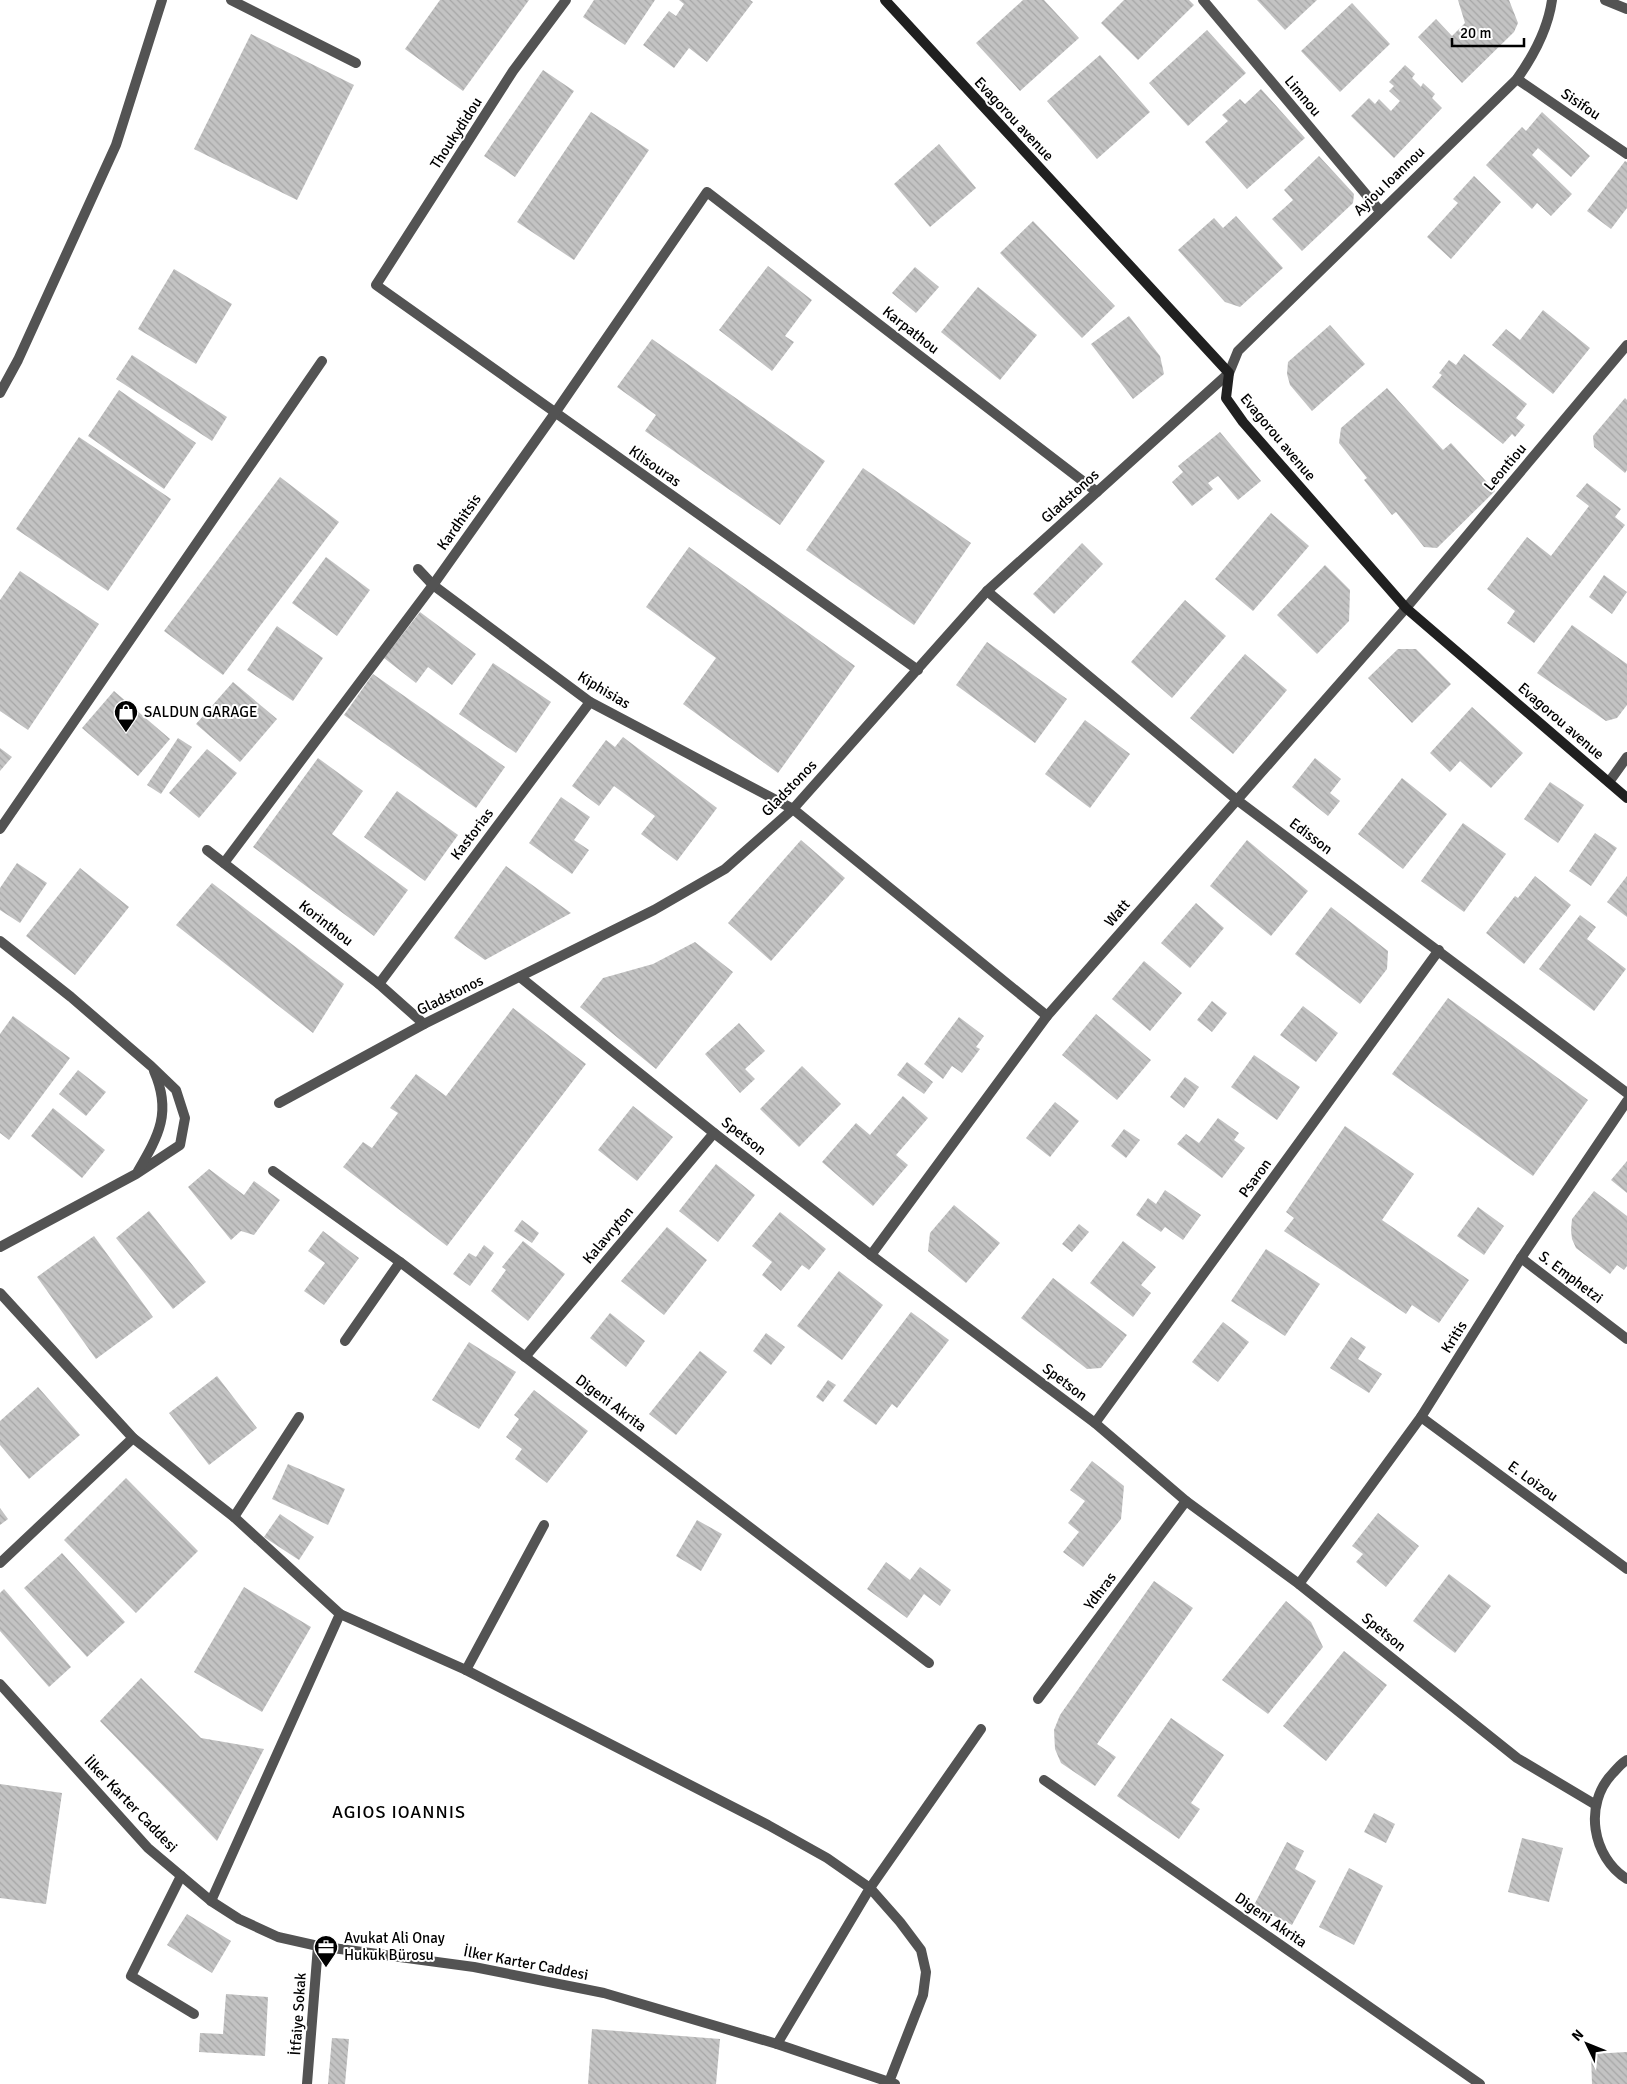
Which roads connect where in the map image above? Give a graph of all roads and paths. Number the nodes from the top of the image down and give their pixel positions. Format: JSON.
{"nodes":[{"id":1,"x":162,"y":0,"type":"edge"},
{"id":2,"x":231,"y":0,"type":"edge"},
{"id":3,"x":566,"y":0,"type":"edge"},
{"id":4,"x":885,"y":0,"type":"edge"},
{"id":5,"x":1203,"y":0,"type":"edge"},
{"id":6,"x":1552,"y":0,"type":"edge"},
{"id":7,"x":1605,"y":0,"type":"edge"},
{"id":8,"x":1627,"y":10,"type":"edge"},
{"id":9,"x":356,"y":63,"type":"dead end"},
{"id":10,"x":1517,"y":79,"type":"junction"},
{"id":11,"x":1627,"y":154,"type":"edge"},
{"id":12,"x":707,"y":192,"type":"joint"},
{"id":13,"x":1380,"y":211,"type":"junction"},
{"id":14,"x":376,"y":285,"type":"joint"},
{"id":15,"x":1627,"y":345,"type":"edge"},
{"id":16,"x":322,"y":360,"type":"dead end"},
{"id":17,"x":1228,"y":373,"type":"junction"},
{"id":18,"x":0,"y":393,"type":"edge"},
{"id":19,"x":555,"y":413,"type":"junction"},
{"id":20,"x":1097,"y":492,"type":"junction"},
{"id":21,"x":418,"y":569,"type":"dead end"},
{"id":22,"x":432,"y":585,"type":"junction"},
{"id":23,"x":987,"y":591,"type":"junction"},
{"id":24,"x":1406,"y":608,"type":"junction"},
{"id":25,"x":918,"y":670,"type":"junction"},
{"id":26,"x":590,"y":702,"type":"junction"},
{"id":27,"x":1627,"y":757,"type":"edge"},
{"id":28,"x":1608,"y":782,"type":"junction"},
{"id":29,"x":1627,"y":798,"type":"edge"},
{"id":30,"x":1237,"y":800,"type":"junction"},
{"id":31,"x":792,"y":809,"type":"junction"},
{"id":32,"x":0,"y":829,"type":"edge"},
{"id":33,"x":207,"y":850,"type":"dead end"},
{"id":34,"x":224,"y":863,"type":"junction"},
{"id":35,"x":0,"y":941,"type":"edge"},
{"id":36,"x":1439,"y":950,"type":"junction"},
{"id":37,"x":520,"y":977,"type":"junction"},
{"id":38,"x":379,"y":984,"type":"junction"},
{"id":39,"x":1047,"y":1016,"type":"junction"},
{"id":40,"x":424,"y":1024,"type":"junction"},
{"id":41,"x":151,"y":1066,"type":"junction"},
{"id":42,"x":1627,"y":1093,"type":"edge"},
{"id":43,"x":1627,"y":1101,"type":"edge"},
{"id":44,"x":280,"y":1103,"type":"dead end"},
{"id":45,"x":714,"y":1133,"type":"junction"},
{"id":46,"x":273,"y":1171,"type":"dead end"},
{"id":47,"x":136,"y":1174,"type":"junction"},
{"id":48,"x":0,"y":1248,"type":"edge"},
{"id":49,"x":871,"y":1255,"type":"junction"},
{"id":50,"x":1522,"y":1258,"type":"junction"},
{"id":51,"x":400,"y":1262,"type":"junction"},
{"id":52,"x":0,"y":1293,"type":"edge"},
{"id":53,"x":1627,"y":1339,"type":"edge"},
{"id":54,"x":345,"y":1341,"type":"dead end"},
{"id":55,"x":526,"y":1357,"type":"junction"},
{"id":56,"x":299,"y":1417,"type":"dead end"},
{"id":57,"x":1421,"y":1417,"type":"junction"},
{"id":58,"x":1095,"y":1423,"type":"junction"},
{"id":59,"x":133,"y":1438,"type":"junction"},
{"id":60,"x":1186,"y":1501,"type":"junction"},
{"id":61,"x":234,"y":1517,"type":"junction"},
{"id":62,"x":544,"y":1525,"type":"dead end"},
{"id":63,"x":0,"y":1563,"type":"edge"},
{"id":64,"x":1627,"y":1569,"type":"edge"},
{"id":65,"x":1299,"y":1584,"type":"junction"},
{"id":66,"x":340,"y":1614,"type":"junction"},
{"id":67,"x":929,"y":1662,"type":"dead end"},
{"id":68,"x":466,"y":1670,"type":"junction"},
{"id":69,"x":0,"y":1684,"type":"edge"},
{"id":70,"x":1038,"y":1700,"type":"dead end"},
{"id":71,"x":981,"y":1729,"type":"dead end"},
{"id":72,"x":1627,"y":1760,"type":"edge"},
{"id":73,"x":1044,"y":1780,"type":"dead end"},
{"id":74,"x":1596,"y":1805,"type":"junction"},
{"id":75,"x":180,"y":1876,"type":"junction"},
{"id":76,"x":1627,"y":1879,"type":"edge"},
{"id":77,"x":870,"y":1888,"type":"junction"},
{"id":78,"x":211,"y":1901,"type":"junction"},
{"id":79,"x":318,"y":1946,"type":"junction"},
{"id":80,"x":194,"y":2014,"type":"dead end"},
{"id":81,"x":776,"y":2044,"type":"junction"},
{"id":82,"x":892,"y":2083,"type":"edge"},
{"id":83,"x":307,"y":2084,"type":"edge"},
{"id":84,"x":1480,"y":2084,"type":"edge"}],
"edges":[{"from":1,"to":18,"type":"street"},
{"from":2,"to":9,"type":"street"},
{"from":3,"to":14,"type":"street","name":"Thoukydidou"},
{"from":4,"to":17,"type":"street","name":"Evagorou avenue"},
{"from":5,"to":13,"type":"street","name":"Limnou"},
{"from":6,"to":10,"type":"street","name":"Ayiou Ioannou"},
{"from":7,"to":8,"type":"street"},
{"from":10,"to":11,"type":"street","name":"Sisifou"},
{"from":10,"to":13,"type":"street","name":"Ayiou Ioannou"},
{"from":12,"to":19,"type":"street","name":"Kardhitsis"},
{"from":12,"to":20,"type":"street","name":"Karpathou"},
{"from":13,"to":17,"type":"street","name":"Ayiou Ioannou"},
{"from":14,"to":19,"type":"street","name":"Klisouras"},
{"from":15,"to":24,"type":"street","name":"Leontiou"},
{"from":16,"to":32,"type":"street"},
{"from":17,"to":20,"type":"street","name":"Gladstonos"},
{"from":17,"to":24,"type":"street","name":"Evagorou avenue"},
{"from":19,"to":22,"type":"street","name":"Kardhitsis"},
{"from":19,"to":25,"type":"street","name":"Klisouras"},
{"from":20,"to":23,"type":"street","name":"Gladstonos"},
{"from":21,"to":22,"type":"street","name":"Kiphisias"},
{"from":22,"to":26,"type":"street","name":"Kiphisias"},
{"from":22,"to":34,"type":"street","name":"Kardhitsis"},
{"from":23,"to":25,"type":"street","name":"Gladstonos"},
{"from":23,"to":30,"type":"street","name":"Edisson"},
{"from":24,"to":28,"type":"street","name":"Evagorou avenue"},
{"from":24,"to":30,"type":"street","name":"Watt"},
{"from":25,"to":31,"type":"street","name":"Gladstonos"},
{"from":26,"to":31,"type":"street","name":"Kiphisias"},
{"from":26,"to":38,"type":"street","name":"Kastorias"},
{"from":27,"to":28,"type":"street"},
{"from":28,"to":29,"type":"street","name":"Evagorou avenue"},
{"from":30,"to":36,"type":"street","name":"Edisson"},
{"from":30,"to":39,"type":"street","name":"Watt"},
{"from":31,"to":37,"type":"street","name":"Gladstonos"},
{"from":31,"to":39,"type":"street","name":"Kiphisias"},
{"from":33,"to":34,"type":"street","name":"Korinthou"},
{"from":34,"to":38,"type":"street","name":"Korinthou"},
{"from":35,"to":41,"type":"street"},
{"from":36,"to":42,"type":"street","name":"Edisson"},
{"from":36,"to":58,"type":"street","name":"Psaron"},
{"from":37,"to":40,"type":"street","name":"Gladstonos"},
{"from":37,"to":45,"type":"street","name":"Spetson"},
{"from":38,"to":40,"type":"street","name":"Korinthou"},
{"from":39,"to":49,"type":"street","name":"Watt"},
{"from":40,"to":44,"type":"street","name":"Gladstonos"},
{"from":41,"to":47,"type":"street"},
{"from":41,"to":47,"type":"street"},
{"from":43,"to":50,"type":"street","name":"Kritis"},
{"from":45,"to":49,"type":"street","name":"Spetson"},
{"from":45,"to":55,"type":"street","name":"Kalavryton"},
{"from":46,"to":51,"type":"street","name":"Digeni Akrita"},
{"from":47,"to":48,"type":"street"},
{"from":49,"to":58,"type":"street","name":"Spetson"},
{"from":50,"to":53,"type":"street","name":"S. Emphetzi"},
{"from":50,"to":57,"type":"street","name":"Kritis"},
{"from":51,"to":54,"type":"street"},
{"from":51,"to":55,"type":"street","name":"Digeni Akrita"},
{"from":52,"to":59,"type":"street"},
{"from":55,"to":67,"type":"street","name":"Digeni Akrita"},
{"from":56,"to":61,"type":"street"},
{"from":57,"to":64,"type":"street","name":"E. Loizou"},
{"from":57,"to":65,"type":"street","name":"Kritis"},
{"from":58,"to":60,"type":"street","name":"Spetson"},
{"from":59,"to":61,"type":"street"},
{"from":59,"to":63,"type":"street"},
{"from":60,"to":65,"type":"street","name":"Spetson"},
{"from":60,"to":70,"type":"street","name":"Ydhras"},
{"from":61,"to":66,"type":"street"},
{"from":62,"to":68,"type":"street"},
{"from":65,"to":74,"type":"street","name":"Spetson"},
{"from":66,"to":68,"type":"street"},
{"from":66,"to":78,"type":"street"},
{"from":68,"to":77,"type":"street"},
{"from":69,"to":75,"type":"street","name":"İlker Karter Caddesi"},
{"from":71,"to":77,"type":"street"},
{"from":72,"to":74,"type":"street"},
{"from":73,"to":84,"type":"street","name":"Digeni Akrita"},
{"from":74,"to":76,"type":"street"},
{"from":75,"to":78,"type":"street","name":"İlker Karter Caddesi"},
{"from":75,"to":80,"type":"street"},
{"from":77,"to":81,"type":"street"},
{"from":77,"to":82,"type":"street"},
{"from":78,"to":79,"type":"street","name":"İlker Karter Caddesi"},
{"from":79,"to":81,"type":"street","name":"İlker Karter Caddesi"},
{"from":79,"to":83,"type":"street","name":"İtfaiye Sokak"},
{"from":81,"to":82,"type":"street","name":"İlker Karter Caddesi"}]}
